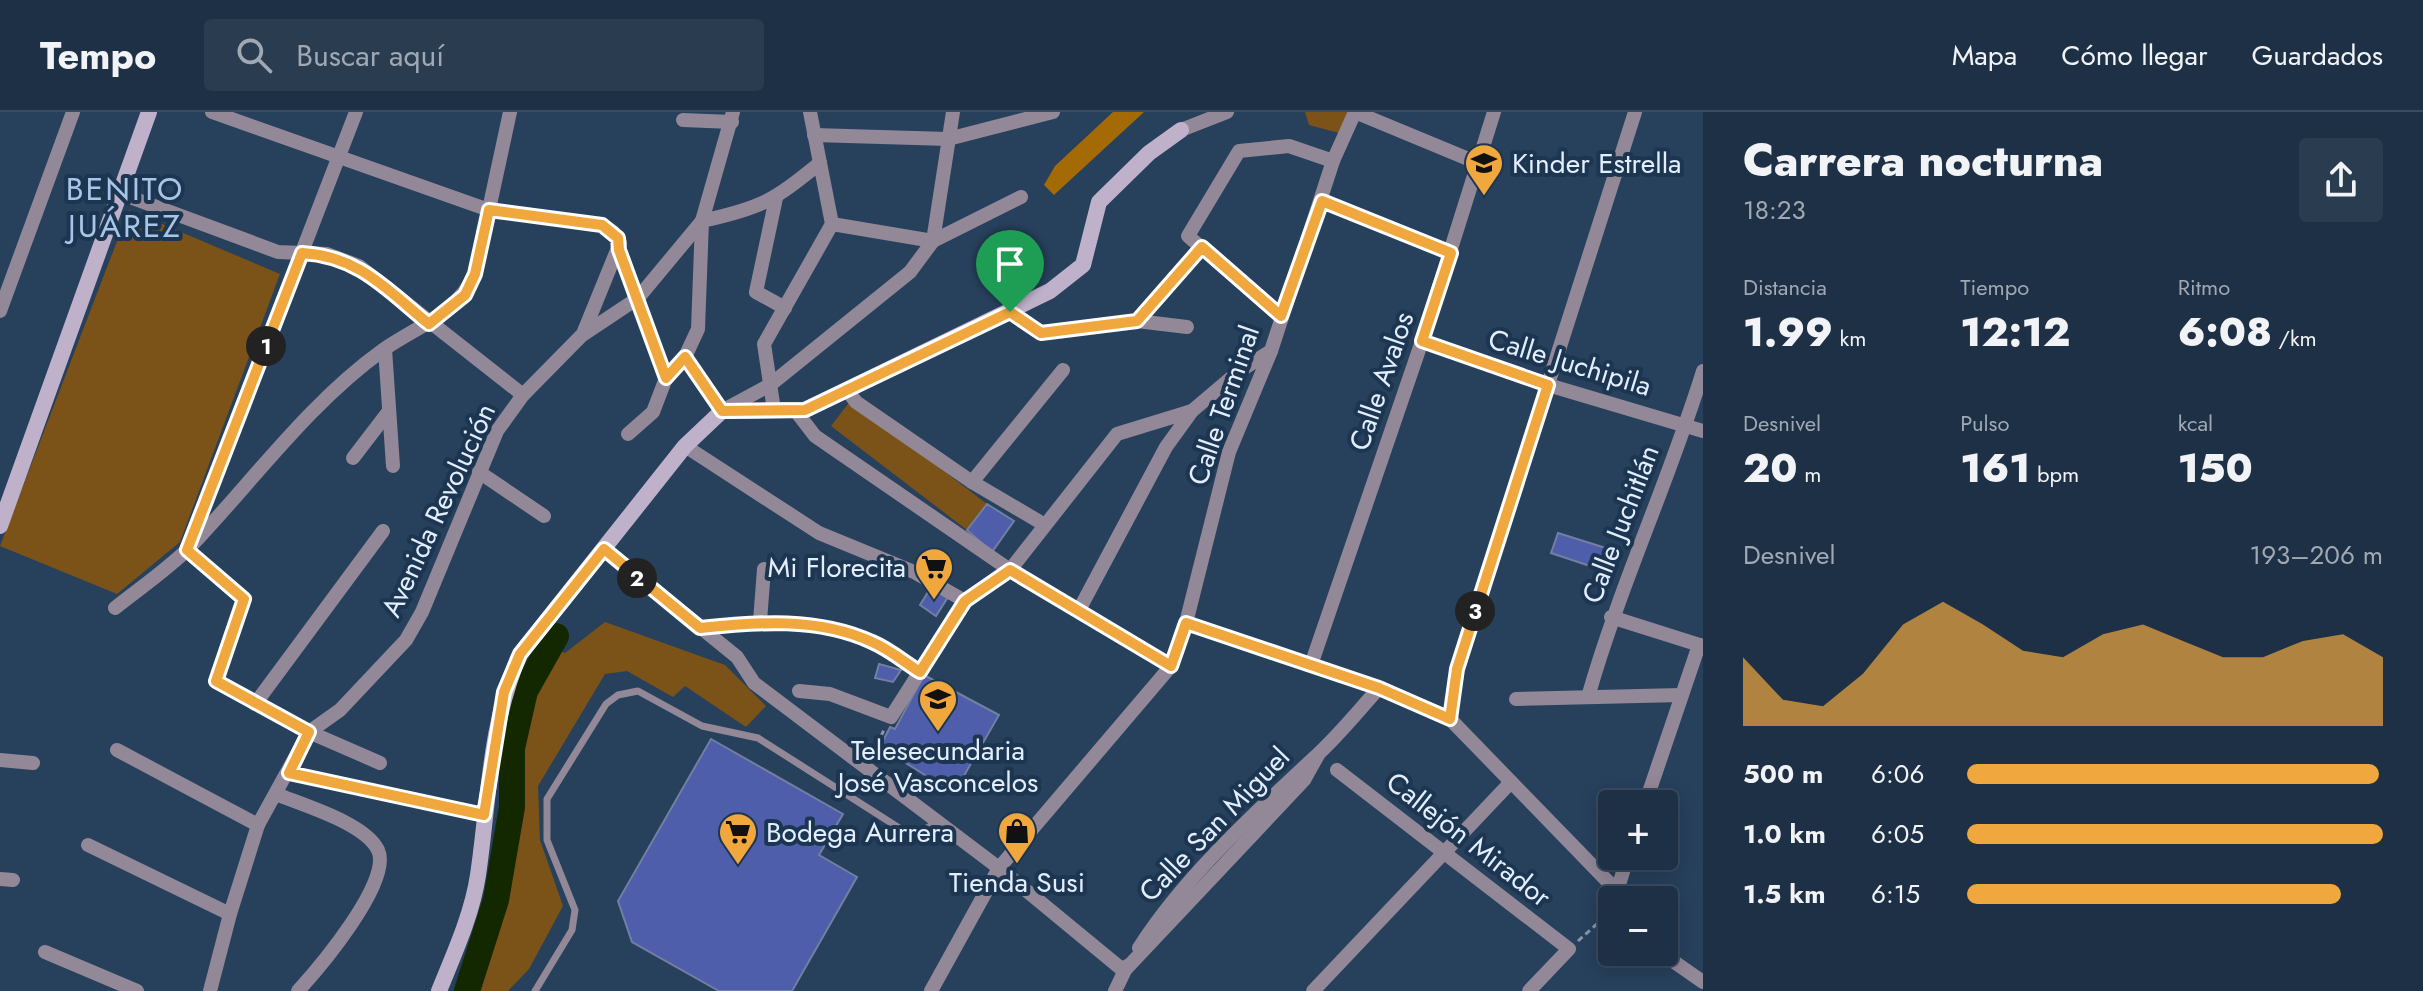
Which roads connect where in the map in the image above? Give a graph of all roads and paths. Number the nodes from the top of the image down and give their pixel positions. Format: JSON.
{"nodes":[{"id":1,"x":73,"y":112,"type":"edge"},
{"id":2,"x":149,"y":112,"type":"edge"},
{"id":3,"x":212,"y":112,"type":"edge"},
{"id":4,"x":356,"y":112,"type":"edge"},
{"id":5,"x":510,"y":112,"type":"edge"},
{"id":6,"x":810,"y":112,"type":"edge"},
{"id":7,"x":953,"y":112,"type":"edge"},
{"id":8,"x":1053,"y":112,"type":"edge"},
{"id":9,"x":1194,"y":112,"type":"edge"},
{"id":10,"x":1227,"y":112,"type":"edge"},
{"id":11,"x":1355,"y":112,"type":"edge"},
{"id":12,"x":1494,"y":112,"type":"edge"},
{"id":13,"x":1635,"y":112,"type":"edge"},
{"id":14,"x":732,"y":117,"type":"edge"},
{"id":15,"x":683,"y":120,"type":"dead end"},
{"id":16,"x":1181,"y":130,"type":"junction"},
{"id":17,"x":814,"y":135,"type":"junction"},
{"id":18,"x":948,"y":139,"type":"junction"},
{"id":19,"x":339,"y":157,"type":"junction"},
{"id":20,"x":1333,"y":161,"type":"junction"},
{"id":21,"x":820,"y":163,"type":"junction"},
{"id":22,"x":1478,"y":163,"type":"junction"},
{"id":23,"x":119,"y":193,"type":"junction"},
{"id":24,"x":1021,"y":197,"type":"dead end"},
{"id":25,"x":776,"y":198,"type":"junction"},
{"id":26,"x":1322,"y":201,"type":"junction"},
{"id":27,"x":489,"y":210,"type":"junction"},
{"id":28,"x":702,"y":221,"type":"junction"},
{"id":29,"x":832,"y":224,"type":"junction"},
{"id":30,"x":933,"y":241,"type":"junction"},
{"id":31,"x":1202,"y":247,"type":"junction"},
{"id":32,"x":619,"y":250,"type":"junction"},
{"id":33,"x":302,"y":253,"type":"junction"},
{"id":34,"x":1451,"y":253,"type":"junction"},
{"id":35,"x":638,"y":298,"type":"junction"},
{"id":36,"x":785,"y":308,"type":"junction"},
{"id":37,"x":0,"y":311,"type":"edge"},
{"id":38,"x":1010,"y":312,"type":"junction"},
{"id":39,"x":1281,"y":316,"type":"junction"},
{"id":40,"x":1137,"y":321,"type":"junction"},
{"id":41,"x":429,"y":324,"type":"junction"},
{"id":42,"x":1187,"y":327,"type":"dead end"},
{"id":43,"x":583,"y":334,"type":"junction"},
{"id":44,"x":1422,"y":341,"type":"junction"},
{"id":45,"x":385,"y":349,"type":"junction"},
{"id":46,"x":1271,"y":351,"type":"junction"},
{"id":47,"x":685,"y":357,"type":"junction"},
{"id":48,"x":1063,"y":370,"type":"dead end"},
{"id":49,"x":1703,"y":371,"type":"edge"},
{"id":50,"x":666,"y":378,"type":"junction"},
{"id":51,"x":770,"y":385,"type":"junction"},
{"id":52,"x":1548,"y":385,"type":"junction"},
{"id":53,"x":847,"y":390,"type":"junction"},
{"id":54,"x":523,"y":395,"type":"junction"},
{"id":55,"x":774,"y":410,"type":"junction"},
{"id":56,"x":795,"y":410,"type":"junction"},
{"id":57,"x":389,"y":411,"type":"junction"},
{"id":58,"x":722,"y":411,"type":"junction"},
{"id":59,"x":1192,"y":411,"type":"junction"},
{"id":60,"x":1686,"y":425,"type":"junction"},
{"id":61,"x":1703,"y":431,"type":"edge"},
{"id":62,"x":628,"y":434,"type":"dead end"},
{"id":63,"x":685,"y":446,"type":"junction"},
{"id":64,"x":353,"y":458,"type":"dead end"},
{"id":65,"x":393,"y":466,"type":"dead end"},
{"id":66,"x":479,"y":472,"type":"junction"},
{"id":67,"x":972,"y":482,"type":"junction"},
{"id":68,"x":544,"y":516,"type":"dead end"},
{"id":69,"x":1045,"y":525,"type":"junction"},
{"id":70,"x":0,"y":526,"type":"edge"},
{"id":71,"x":383,"y":531,"type":"dead end"},
{"id":72,"x":604,"y":549,"type":"junction"},
{"id":73,"x":187,"y":550,"type":"junction"},
{"id":74,"x":764,"y":569,"type":"dead end"},
{"id":75,"x":1010,"y":570,"type":"junction"},
{"id":76,"x":965,"y":601,"type":"junction"},
{"id":77,"x":115,"y":608,"type":"dead end"},
{"id":78,"x":1079,"y":610,"type":"junction"},
{"id":79,"x":1611,"y":617,"type":"junction"},
{"id":80,"x":760,"y":621,"type":"junction"},
{"id":81,"x":1186,"y":623,"type":"junction"},
{"id":82,"x":700,"y":628,"type":"junction"},
{"id":83,"x":1701,"y":646,"type":"edge"},
{"id":84,"x":1311,"y":665,"type":"junction"},
{"id":85,"x":1171,"y":666,"type":"junction"},
{"id":86,"x":1457,"y":669,"type":"joint"},
{"id":87,"x":920,"y":672,"type":"junction"},
{"id":88,"x":1379,"y":688,"type":"junction"},
{"id":89,"x":799,"y":691,"type":"dead end"},
{"id":90,"x":1681,"y":695,"type":"junction"},
{"id":91,"x":1588,"y":697,"type":"junction"},
{"id":92,"x":1516,"y":699,"type":"dead end"},
{"id":93,"x":255,"y":704,"type":"junction"},
{"id":94,"x":891,"y":717,"type":"junction"},
{"id":95,"x":1450,"y":719,"type":"junction"},
{"id":96,"x":309,"y":732,"type":"junction"},
{"id":97,"x":117,"y":750,"type":"dead end"},
{"id":98,"x":0,"y":760,"type":"edge"},
{"id":99,"x":33,"y":763,"type":"dead end"},
{"id":100,"x":380,"y":763,"type":"dead end"},
{"id":101,"x":865,"y":768,"type":"junction"},
{"id":102,"x":1337,"y":770,"type":"dead end"},
{"id":103,"x":289,"y":773,"type":"junction"},
{"id":104,"x":1511,"y":782,"type":"junction"},
{"id":105,"x":1650,"y":790,"type":"edge"},
{"id":106,"x":276,"y":794,"type":"junction"},
{"id":107,"x":484,"y":815,"type":"junction"},
{"id":108,"x":937,"y":823,"type":"junction"},
{"id":109,"x":258,"y":825,"type":"junction"},
{"id":110,"x":88,"y":845,"type":"dead end"},
{"id":111,"x":1446,"y":854,"type":"junction"},
{"id":112,"x":999,"y":868,"type":"junction"},
{"id":113,"x":1598,"y":888,"type":"edge"},
{"id":114,"x":230,"y":914,"type":"junction"},
{"id":115,"x":1598,"y":919,"type":"edge"},
{"id":116,"x":1569,"y":949,"type":"junction"},
{"id":117,"x":45,"y":952,"type":"dead end"},
{"id":118,"x":1678,"y":965,"type":"edge"},
{"id":119,"x":1124,"y":971,"type":"junction"},
{"id":120,"x":1703,"y":982,"type":"edge"},
{"id":121,"x":535,"y":990,"type":"edge"},
{"id":122,"x":137,"y":991,"type":"edge"},
{"id":123,"x":210,"y":991,"type":"edge"},
{"id":124,"x":298,"y":991,"type":"edge"},
{"id":125,"x":439,"y":991,"type":"edge"},
{"id":126,"x":931,"y":991,"type":"edge"},
{"id":127,"x":1115,"y":991,"type":"edge"},
{"id":128,"x":1313,"y":991,"type":"edge"},
{"id":129,"x":1529,"y":991,"type":"edge"}],
"edges":[{"from":1,"to":37,"type":"street"},
{"from":2,"to":23,"type":"street"},
{"from":3,"to":19,"type":"street"},
{"from":4,"to":19,"type":"street"},
{"from":5,"to":27,"type":"street"},
{"from":6,"to":17,"type":"street"},
{"from":7,"to":18,"type":"street"},
{"from":8,"to":18,"type":"street"},
{"from":9,"to":16,"type":"street"},
{"from":10,"to":16,"type":"street"},
{"from":11,"to":20,"type":"street","name":"Calle Terminal"},
{"from":11,"to":22,"type":"street"},
{"from":12,"to":22,"type":"street","name":"Calle Avalos"},
{"from":13,"to":52,"type":"street"},
{"from":14,"to":15,"type":"street"},
{"from":14,"to":28,"type":"street"},
{"from":16,"to":38,"type":"street"},
{"from":17,"to":18,"type":"street"},
{"from":17,"to":21,"type":"street"},
{"from":18,"to":30,"type":"street"},
{"from":19,"to":27,"type":"street"},
{"from":19,"to":33,"type":"street"},
{"from":20,"to":26,"type":"street","name":"Calle Terminal"},
{"from":20,"to":31,"type":"street"},
{"from":21,"to":25,"type":"street"},
{"from":21,"to":29,"type":"street"},
{"from":22,"to":34,"type":"street","name":"Calle Avalos"},
{"from":23,"to":33,"type":"street"},
{"from":23,"to":70,"type":"street"},
{"from":24,"to":30,"type":"street"},
{"from":25,"to":28,"type":"street"},
{"from":25,"to":36,"type":"street"},
{"from":26,"to":34,"type":"street"},
{"from":26,"to":39,"type":"street","name":"Calle Terminal"},
{"from":27,"to":32,"type":"street"},
{"from":27,"to":41,"type":"street"},
{"from":28,"to":35,"type":"street"},
{"from":28,"to":47,"type":"street"},
{"from":29,"to":30,"type":"street"},
{"from":29,"to":36,"type":"street"},
{"from":30,"to":51,"type":"street"},
{"from":31,"to":39,"type":"street"},
{"from":31,"to":40,"type":"street"},
{"from":32,"to":35,"type":"street"},
{"from":32,"to":43,"type":"street","name":"Avenida Revolución"},
{"from":33,"to":41,"type":"street"},
{"from":33,"to":73,"type":"street"},
{"from":34,"to":44,"type":"street","name":"Calle Avalos"},
{"from":35,"to":43,"type":"street"},
{"from":35,"to":50,"type":"street"},
{"from":36,"to":51,"type":"street"},
{"from":38,"to":40,"type":"street"},
{"from":38,"to":53,"type":"street"},
{"from":39,"to":46,"type":"street","name":"Calle Terminal"},
{"from":40,"to":42,"type":"street"},
{"from":41,"to":45,"type":"street"},
{"from":41,"to":54,"type":"street"},
{"from":43,"to":54,"type":"street","name":"Avenida Revolución"},
{"from":44,"to":52,"type":"street","name":"Calle Juchipila"},
{"from":44,"to":84,"type":"street","name":"Calle Avalos"},
{"from":45,"to":57,"type":"street"},
{"from":45,"to":73,"type":"street"},
{"from":46,"to":59,"type":"street"},
{"from":46,"to":81,"type":"street","name":"Calle Terminal"},
{"from":47,"to":50,"type":"street"},
{"from":47,"to":58,"type":"street"},
{"from":48,"to":67,"type":"street"},
{"from":49,"to":60,"type":"street","name":"Calle Juchitlán"},
{"from":50,"to":62,"type":"street"},
{"from":51,"to":55,"type":"street"},
{"from":51,"to":58,"type":"street"},
{"from":52,"to":60,"type":"street","name":"Calle Juchipila"},
{"from":52,"to":86,"type":"street"},
{"from":53,"to":56,"type":"street"},
{"from":53,"to":67,"type":"street"},
{"from":54,"to":66,"type":"street","name":"Avenida Revolución"},
{"from":55,"to":56,"type":"street"},
{"from":55,"to":58,"type":"street"},
{"from":56,"to":75,"type":"street"},
{"from":57,"to":64,"type":"street"},
{"from":57,"to":65,"type":"street"},
{"from":58,"to":63,"type":"street"},
{"from":59,"to":69,"type":"street"},
{"from":59,"to":78,"type":"street"},
{"from":60,"to":61,"type":"street","name":"Calle Juchipila"},
{"from":60,"to":79,"type":"street","name":"Calle Juchitlán"},
{"from":63,"to":72,"type":"street"},
{"from":63,"to":76,"type":"street"},
{"from":66,"to":68,"type":"street"},
{"from":66,"to":96,"type":"street","name":"Avenida Revolución"},
{"from":67,"to":69,"type":"street"},
{"from":69,"to":75,"type":"street"},
{"from":71,"to":93,"type":"street"},
{"from":72,"to":82,"type":"street"},
{"from":72,"to":107,"type":"street"},
{"from":73,"to":77,"type":"street"},
{"from":73,"to":93,"type":"street"},
{"from":74,"to":80,"type":"street"},
{"from":75,"to":76,"type":"street"},
{"from":75,"to":78,"type":"street"},
{"from":76,"to":87,"type":"street"},
{"from":78,"to":85,"type":"street"},
{"from":79,"to":83,"type":"street"},
{"from":79,"to":91,"type":"street","name":"Calle Juchitlán"},
{"from":80,"to":82,"type":"street"},
{"from":80,"to":87,"type":"street"},
{"from":81,"to":84,"type":"street"},
{"from":81,"to":85,"type":"street","name":"Calle Terminal"},
{"from":82,"to":101,"type":"street"},
{"from":83,"to":90,"type":"street"},
{"from":84,"to":88,"type":"street"},
{"from":85,"to":112,"type":"street"},
{"from":86,"to":95,"type":"path"},
{"from":87,"to":94,"type":"street"},
{"from":88,"to":95,"type":"street"},
{"from":88,"to":119,"type":"street","name":"Calle San Miguel"},
{"from":89,"to":94,"type":"street"},
{"from":90,"to":91,"type":"street"},
{"from":90,"to":105,"type":"street"},
{"from":91,"to":92,"type":"street"},
{"from":93,"to":96,"type":"street"},
{"from":94,"to":101,"type":"path"},
{"from":95,"to":104,"type":"street"},
{"from":96,"to":100,"type":"street"},
{"from":96,"to":103,"type":"street","name":"Avenida Revolución"},
{"from":97,"to":109,"type":"street"},
{"from":98,"to":99,"type":"street"},
{"from":101,"to":108,"type":"street"},
{"from":102,"to":111,"type":"street","name":"Callejón Mirador"},
{"from":103,"to":106,"type":"street","name":"Avenida Revolución"},
{"from":103,"to":107,"type":"street"},
{"from":104,"to":111,"type":"street"},
{"from":104,"to":113,"type":"street"},
{"from":106,"to":109,"type":"street","name":"Avenida Revolución"},
{"from":106,"to":124,"type":"street"},
{"from":107,"to":125,"type":"street"},
{"from":108,"to":112,"type":"street"},
{"from":108,"to":121,"type":"lane"},
{"from":109,"to":114,"type":"street","name":"Avenida Revolución"},
{"from":110,"to":114,"type":"street"},
{"from":111,"to":116,"type":"street","name":"Callejón Mirador"},
{"from":111,"to":128,"type":"street"},
{"from":112,"to":119,"type":"street"},
{"from":112,"to":126,"type":"street"},
{"from":114,"to":123,"type":"street","name":"Avenida Revolución"},
{"from":115,"to":116,"type":"path"},
{"from":116,"to":129,"type":"street"},
{"from":117,"to":122,"type":"street"},
{"from":118,"to":120,"type":"street"},
{"from":119,"to":127,"type":"street","name":"Calle San Miguel"}]}
